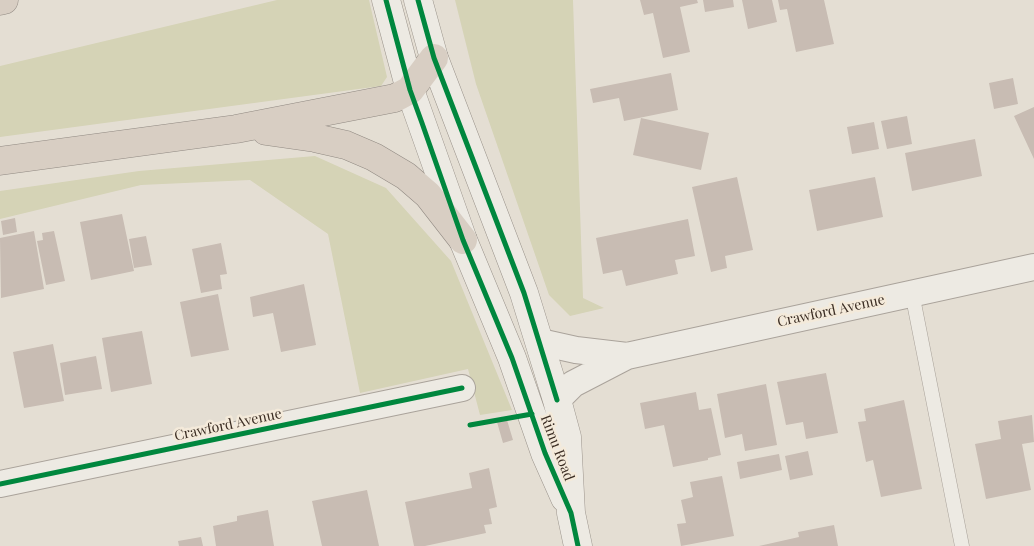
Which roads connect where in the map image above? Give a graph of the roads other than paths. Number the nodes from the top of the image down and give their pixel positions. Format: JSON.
{"nodes":[{"id":1,"x":4,"y":0,"type":"edge"},
{"id":2,"x":386,"y":0,"type":"edge"},
{"id":3,"x":418,"y":0,"type":"edge"},
{"id":4,"x":0,"y":1,"type":"edge"},
{"id":5,"x":431,"y":51,"type":"junction"},
{"id":6,"x":410,"y":90,"type":"junction"},
{"id":7,"x":236,"y":129,"type":"junction"},
{"id":8,"x":0,"y":161,"type":"edge"},
{"id":9,"x":463,"y":240,"type":"junction"},
{"id":10,"x":1034,"y":267,"type":"edge"},
{"id":11,"x":912,"y":294,"type":"junction"},
{"id":12,"x":540,"y":342,"type":"junction"},
{"id":13,"x":627,"y":356,"type":"junction"},
{"id":14,"x":462,"y":388,"type":"dead end"},
{"id":15,"x":557,"y":400,"type":"junction"},
{"id":16,"x":0,"y":484,"type":"edge"},
{"id":17,"x":571,"y":513,"type":"junction"},
{"id":18,"x":578,"y":546,"type":"edge"},
{"id":19,"x":962,"y":546,"type":"edge"}],
"edges":[{"from":1,"to":4,"type":"highway"},
{"from":2,"to":6,"type":"main road","name":"Rimu Road"},
{"from":3,"to":5,"type":"main road","name":"Rimu Road"},
{"from":5,"to":6,"type":"highway"},
{"from":5,"to":12,"type":"main road","name":"Rimu Road"},
{"from":6,"to":7,"type":"highway"},
{"from":6,"to":9,"type":"main road","name":"Rimu Road"},
{"from":7,"to":8,"type":"highway"},
{"from":7,"to":9,"type":"highway"},
{"from":9,"to":17,"type":"main road","name":"Rimu Road"},
{"from":10,"to":11,"type":"street","name":"Crawford Avenue"},
{"from":11,"to":13,"type":"street","name":"Crawford Avenue"},
{"from":11,"to":19,"type":"lane"},
{"from":12,"to":13,"type":"street","name":"Crawford Avenue"},
{"from":12,"to":15,"type":"main road","name":"Rimu Road"},
{"from":13,"to":15,"type":"street","name":"Crawford Avenue"},
{"from":14,"to":16,"type":"street","name":"Crawford Avenue"},
{"from":15,"to":17,"type":"main road","name":"Rimu Road"},
{"from":17,"to":18,"type":"main road","name":"Rimu Road"}]}
